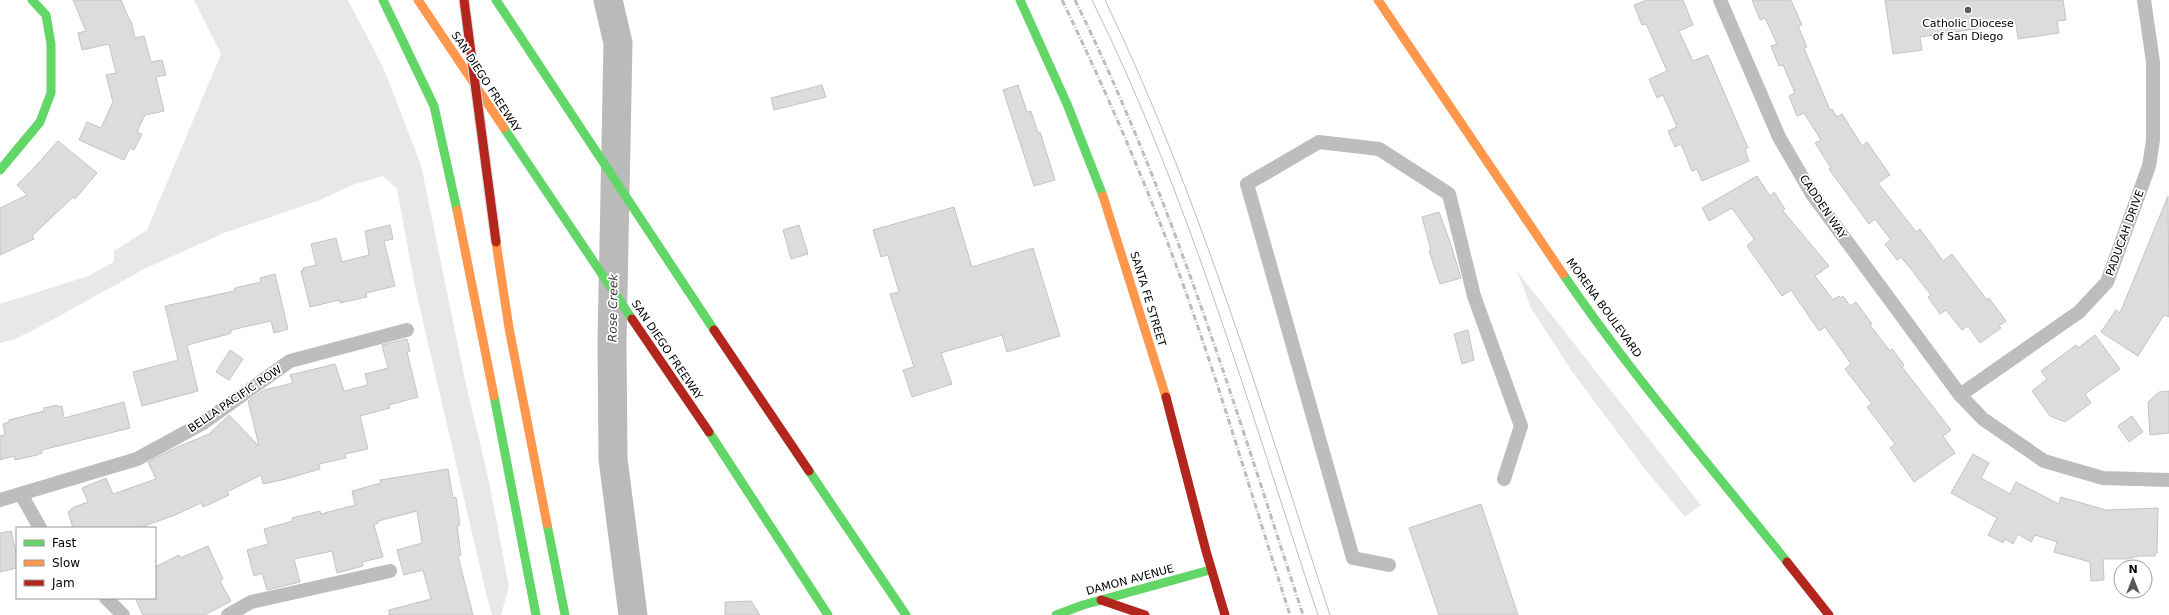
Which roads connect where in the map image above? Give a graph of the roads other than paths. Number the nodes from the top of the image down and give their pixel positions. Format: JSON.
{"nodes":[{"id":1,"x":32,"y":0,"type":"edge"},
{"id":2,"x":383,"y":0,"type":"edge"},
{"id":3,"x":418,"y":0,"type":"edge"},
{"id":4,"x":464,"y":0,"type":"edge"},
{"id":5,"x":496,"y":0,"type":"edge"},
{"id":6,"x":1020,"y":0,"type":"edge"},
{"id":7,"x":1378,"y":0,"type":"edge"},
{"id":8,"x":1720,"y":0,"type":"edge"},
{"id":9,"x":2144,"y":0,"type":"edge"},
{"id":10,"x":0,"y":170,"type":"edge"},
{"id":11,"x":407,"y":330,"type":"dead end"},
{"id":12,"x":1960,"y":395,"type":"junction"},
{"id":13,"x":1504,"y":479,"type":"dead end"},
{"id":14,"x":2169,"y":480,"type":"edge"},
{"id":15,"x":21,"y":494,"type":"junction"},
{"id":16,"x":0,"y":500,"type":"edge"},
{"id":17,"x":39,"y":527,"type":"edge"},
{"id":18,"x":1389,"y":565,"type":"dead end"},
{"id":19,"x":1210,"y":570,"type":"junction"},
{"id":20,"x":390,"y":571,"type":"dead end"},
{"id":21,"x":107,"y":599,"type":"edge"},
{"id":22,"x":1101,"y":600,"type":"junction"},
{"id":23,"x":122,"y":615,"type":"edge"},
{"id":24,"x":228,"y":615,"type":"edge"},
{"id":25,"x":536,"y":615,"type":"edge"},
{"id":26,"x":564,"y":615,"type":"edge"},
{"id":27,"x":828,"y":615,"type":"edge"},
{"id":28,"x":906,"y":615,"type":"edge"},
{"id":29,"x":1056,"y":615,"type":"edge"},
{"id":30,"x":1145,"y":615,"type":"edge"},
{"id":31,"x":1225,"y":615,"type":"edge"},
{"id":32,"x":1829,"y":615,"type":"edge"}],
"edges":[{"from":1,"to":10,"type":"main road"},
{"from":2,"to":25,"type":"main road"},
{"from":3,"to":27,"type":"main road","name":"SAN DIEGO FREEWAY"},
{"from":4,"to":26,"type":"main road","bridge":true},
{"from":5,"to":28,"type":"main road"},
{"from":6,"to":19,"type":"main road","name":"SANTA FE STREET"},
{"from":7,"to":32,"type":"main road","name":"MORENA BOULEVARD"},
{"from":8,"to":12,"type":"street","name":"CADDEN WAY"},
{"from":9,"to":12,"type":"street","name":"PADUCAH DRIVE"},
{"from":11,"to":15,"type":"street","name":"BELLA PACIFIC ROW"},
{"from":12,"to":14,"type":"street","name":"CADDEN WAY"},
{"from":13,"to":18,"type":"street"},
{"from":15,"to":16,"type":"street","name":"BELLA PACIFIC ROW"},
{"from":15,"to":17,"type":"street"},
{"from":19,"to":22,"type":"main road","name":"DAMON AVENUE"},
{"from":19,"to":31,"type":"main road","name":"SANTA FE STREET"},
{"from":20,"to":24,"type":"street"},
{"from":21,"to":23,"type":"street"},
{"from":22,"to":29,"type":"main road","name":"DAMON AVENUE"},
{"from":22,"to":30,"type":"main road"}]}
